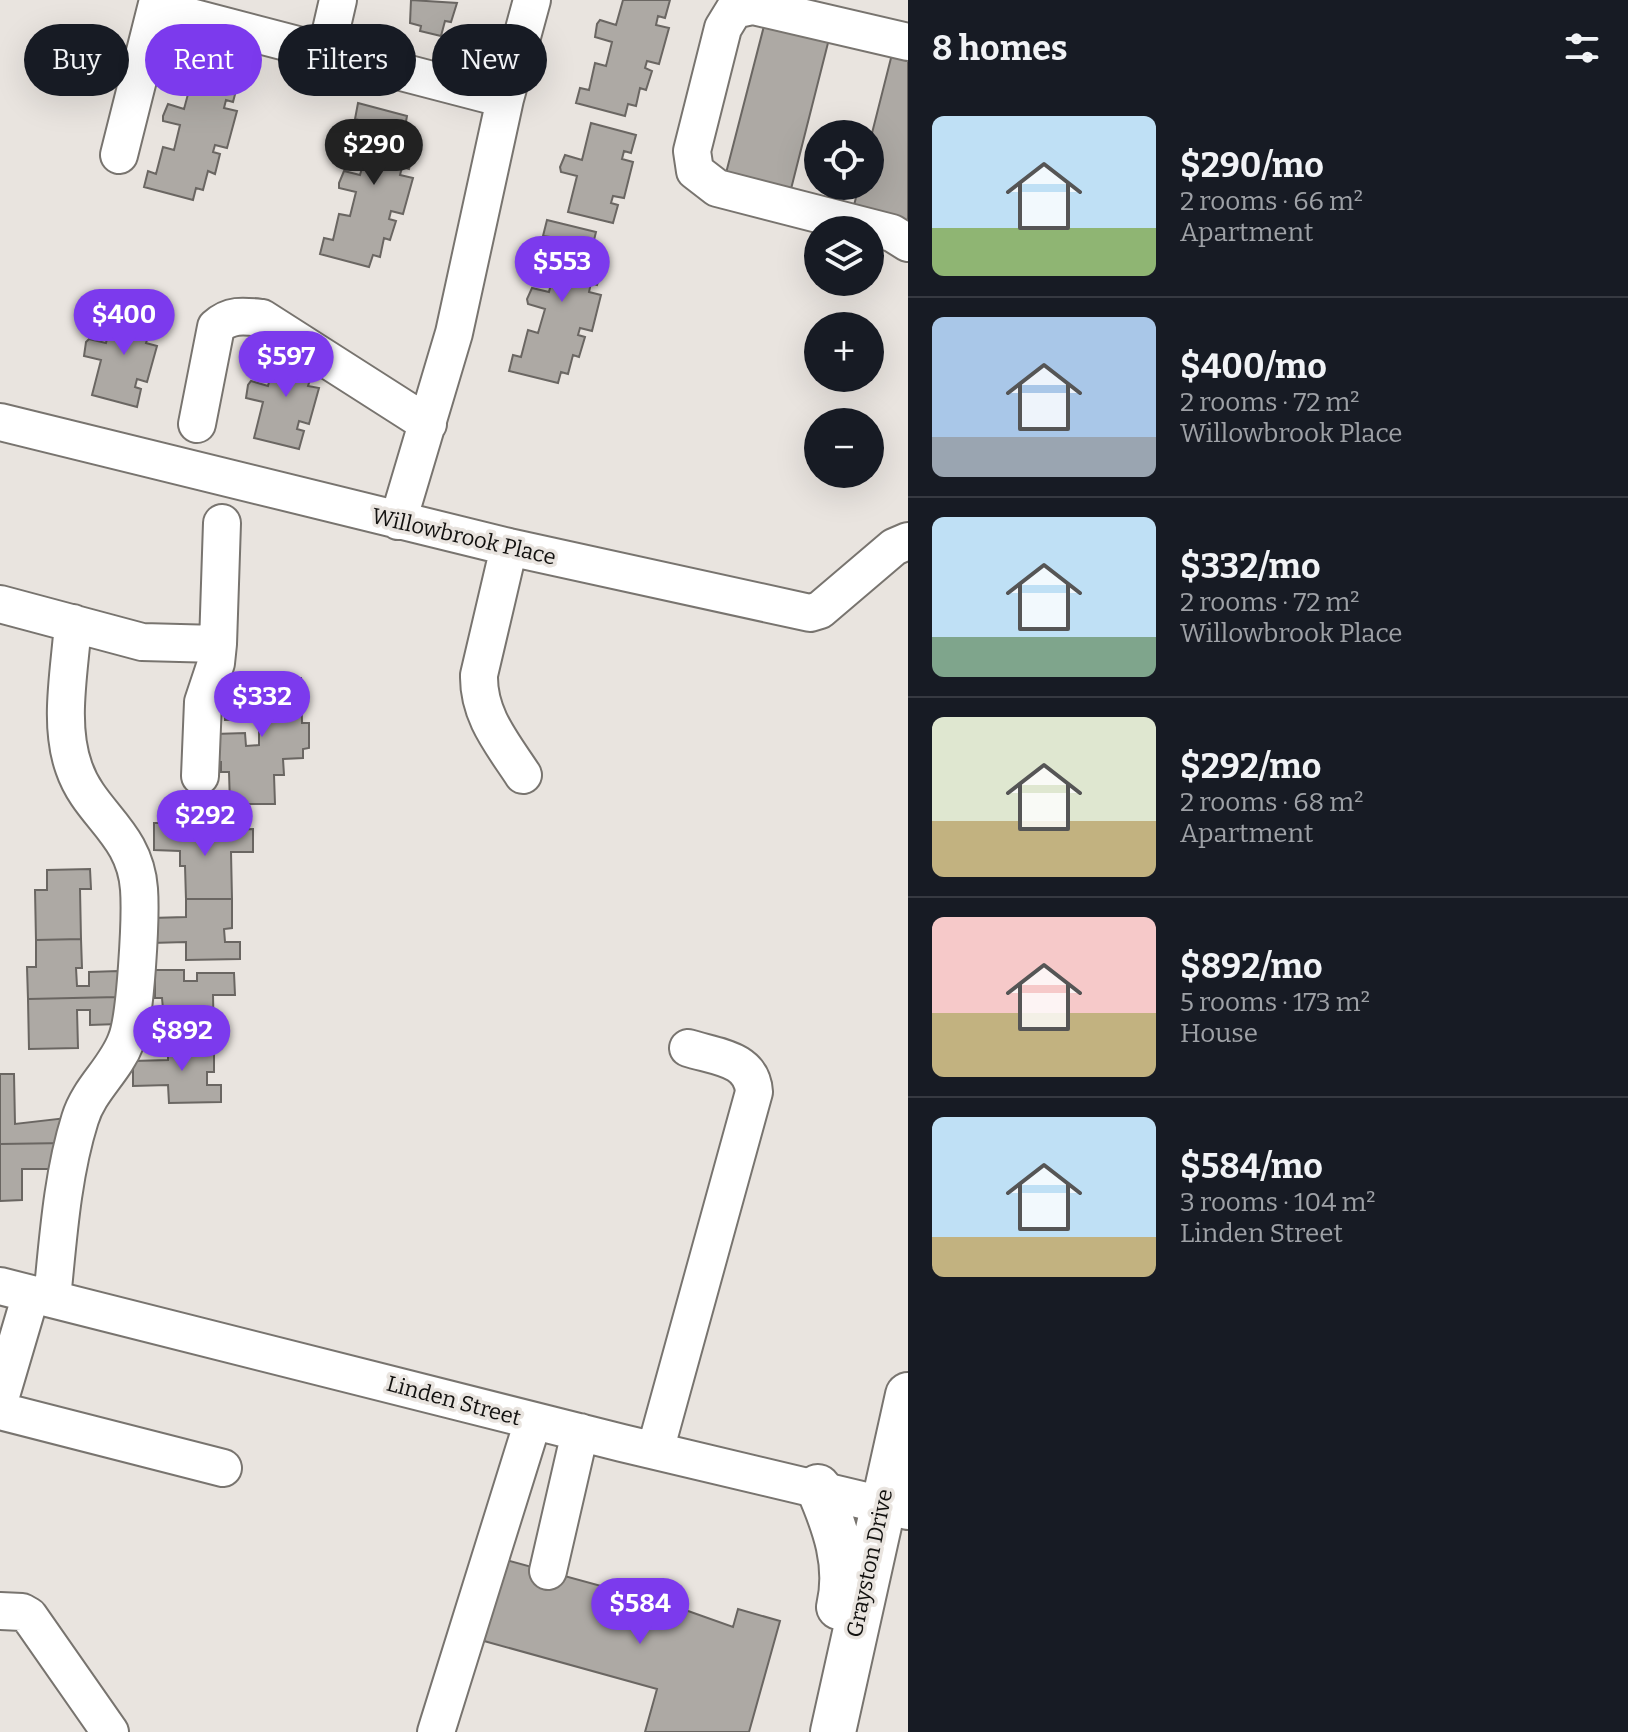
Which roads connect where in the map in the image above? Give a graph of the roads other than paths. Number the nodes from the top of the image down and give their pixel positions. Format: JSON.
{"nodes":[{"id":1,"x":338,"y":0,"type":"edge"},
{"id":2,"x":532,"y":0,"type":"edge"},
{"id":3,"x":157,"y":4,"type":"edge"},
{"id":4,"x":332,"y":24,"type":"edge"},
{"id":5,"x":278,"y":38,"type":"edge"},
{"id":6,"x":908,"y":42,"type":"edge"},
{"id":7,"x":416,"y":76,"type":"edge"},
{"id":8,"x":505,"y":99,"type":"junction"},
{"id":9,"x":119,"y":155,"type":"dead end"},
{"id":10,"x":908,"y":243,"type":"edge"},
{"id":11,"x":430,"y":418,"type":"junction"},
{"id":12,"x":0,"y":422,"type":"edge"},
{"id":13,"x":197,"y":424,"type":"dead end"},
{"id":14,"x":398,"y":521,"type":"junction"},
{"id":15,"x":222,"y":523,"type":"dead end"},
{"id":16,"x":908,"y":541,"type":"edge"},
{"id":17,"x":509,"y":547,"type":"junction"},
{"id":18,"x":0,"y":604,"type":"edge"},
{"id":19,"x":73,"y":623,"type":"junction"},
{"id":20,"x":218,"y":644,"type":"junction"},
{"id":21,"x":523,"y":775,"type":"dead end"},
{"id":22,"x":200,"y":776,"type":"dead end"},
{"id":23,"x":688,"y":1048,"type":"dead end"},
{"id":24,"x":28,"y":1293,"type":"edge"},
{"id":25,"x":908,"y":1395,"type":"edge"},
{"id":26,"x":0,"y":1399,"type":"edge"},
{"id":27,"x":0,"y":1411,"type":"edge"},
{"id":28,"x":533,"y":1421,"type":"junction"},
{"id":29,"x":580,"y":1432,"type":"junction"},
{"id":30,"x":655,"y":1451,"type":"junction"},
{"id":31,"x":223,"y":1468,"type":"dead end"},
{"id":32,"x":818,"y":1487,"type":"junction"},
{"id":33,"x":895,"y":1507,"type":"edge"},
{"id":34,"x":548,"y":1571,"type":"dead end"},
{"id":35,"x":0,"y":1611,"type":"edge"},
{"id":36,"x":110,"y":1732,"type":"edge"},
{"id":37,"x":436,"y":1732,"type":"edge"},
{"id":38,"x":819,"y":1732,"type":"edge"},
{"id":39,"x":833,"y":1732,"type":"edge"}],
"edges":[{"from":1,"to":4,"type":"street"},
{"from":2,"to":8,"type":"street"},
{"from":3,"to":5,"type":"street"},
{"from":3,"to":9,"type":"street"},
{"from":6,"to":10,"type":"street"},
{"from":7,"to":8,"type":"street"},
{"from":8,"to":11,"type":"street"},
{"from":11,"to":13,"type":"street"},
{"from":11,"to":14,"type":"street"},
{"from":12,"to":14,"type":"street","name":"Willowbrook Place"},
{"from":14,"to":17,"type":"street","name":"Willowbrook Place"},
{"from":15,"to":20,"type":"street"},
{"from":16,"to":17,"type":"street","name":"Willowbrook Place"},
{"from":17,"to":21,"type":"street"},
{"from":18,"to":19,"type":"street"},
{"from":19,"to":20,"type":"street"},
{"from":19,"to":24,"type":"street"},
{"from":20,"to":22,"type":"street"},
{"from":23,"to":30,"type":"street"},
{"from":24,"to":26,"type":"street"},
{"from":24,"to":28,"type":"street","name":"Linden Street"},
{"from":25,"to":33,"type":"main road","name":"Grayston Drive"},
{"from":27,"to":31,"type":"street"},
{"from":28,"to":29,"type":"street","name":"Linden Street"},
{"from":28,"to":37,"type":"street"},
{"from":29,"to":30,"type":"street","name":"Linden Street"},
{"from":29,"to":34,"type":"street"},
{"from":30,"to":32,"type":"street","name":"Linden Street"},
{"from":32,"to":33,"type":"street","name":"Linden Street"},
{"from":32,"to":38,"type":"main road"},
{"from":33,"to":39,"type":"main road","name":"Grayston Drive"},
{"from":35,"to":36,"type":"street"}]}
